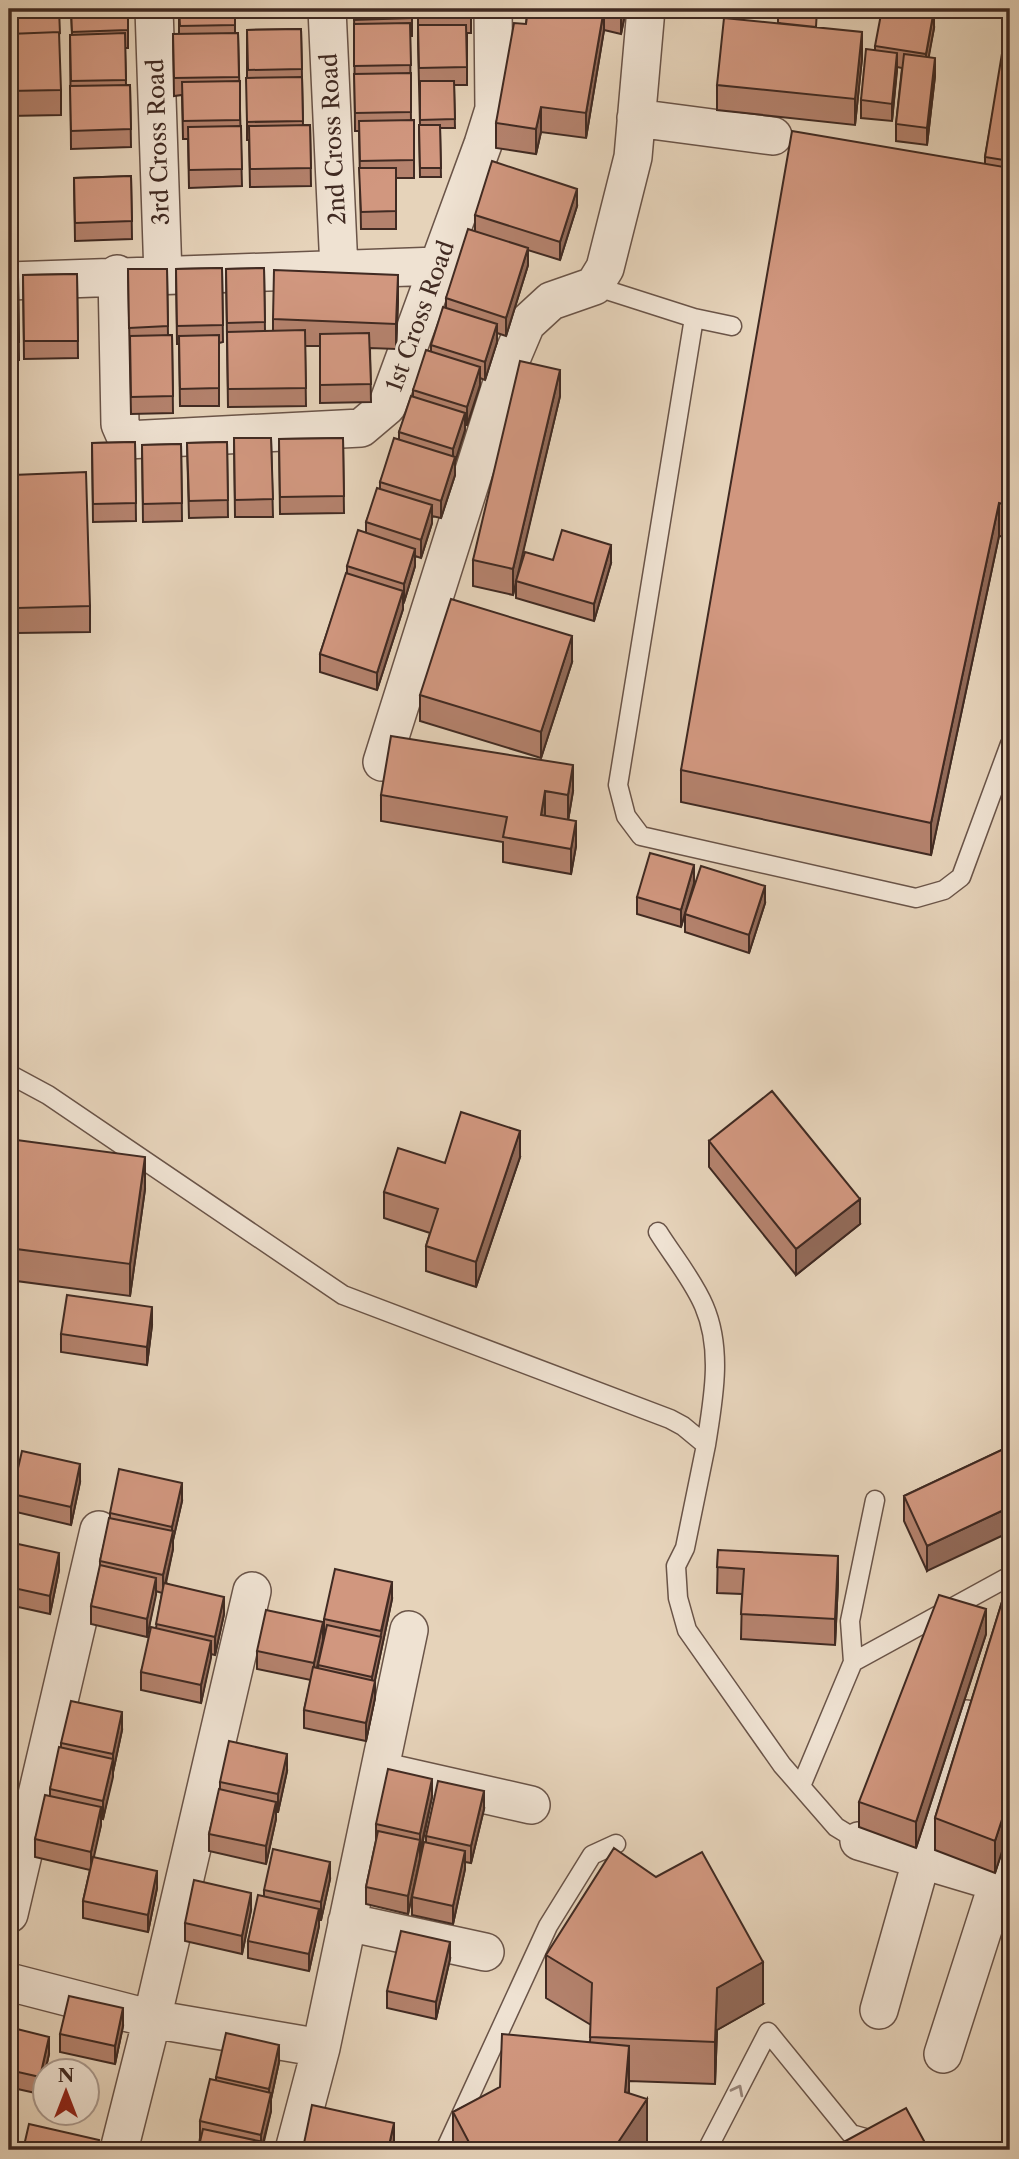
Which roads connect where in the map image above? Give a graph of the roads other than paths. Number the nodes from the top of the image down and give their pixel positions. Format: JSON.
{"nodes":[{"id":1,"x":154,"y":9,"type":"edge"},
{"id":2,"x":327,"y":9,"type":"edge"},
{"id":3,"x":493,"y":9,"type":"edge"},
{"id":4,"x":646,"y":9,"type":"edge"},
{"id":5,"x":636,"y":118,"type":"junction"},
{"id":6,"x":773,"y":136,"type":"dead end"},
{"id":7,"x":438,"y":266,"type":"junction"},
{"id":8,"x":339,"y":269,"type":"junction"},
{"id":9,"x":117,"y":274,"type":"junction"},
{"id":10,"x":163,"y":276,"type":"junction"},
{"id":11,"x":9,"y":281,"type":"edge"},
{"id":12,"x":594,"y":286,"type":"junction"},
{"id":13,"x":694,"y":318,"type":"junction"},
{"id":14,"x":732,"y":326,"type":"dead end"},
{"id":15,"x":1010,"y":744,"type":"edge"},
{"id":16,"x":382,"y":762,"type":"dead end"},
{"id":17,"x":9,"y":1074,"type":"edge"},
{"id":18,"x":658,"y":1232,"type":"dead end"},
{"id":19,"x":706,"y":1445,"type":"junction"},
{"id":20,"x":875,"y":1500,"type":"dead end"},
{"id":21,"x":99,"y":1530,"type":"dead end"},
{"id":22,"x":1010,"y":1576,"type":"edge"},
{"id":23,"x":252,"y":1591,"type":"dead end"},
{"id":24,"x":409,"y":1630,"type":"dead end"},
{"id":25,"x":853,"y":1662,"type":"junction"},
{"id":26,"x":976,"y":1689,"type":"edge"},
{"id":27,"x":379,"y":1771,"type":"junction"},
{"id":28,"x":801,"y":1786,"type":"junction"},
{"id":29,"x":531,"y":1805,"type":"dead end"},
{"id":30,"x":859,"y":1840,"type":"joint"},
{"id":31,"x":616,"y":1844,"type":"dead end"},
{"id":32,"x":1010,"y":1845,"type":"edge"},
{"id":33,"x":922,"y":1858,"type":"junction"},
{"id":34,"x":1004,"y":1884,"type":"edge"},
{"id":35,"x":9,"y":1914,"type":"edge"},
{"id":36,"x":347,"y":1922,"type":"junction"},
{"id":37,"x":485,"y":1952,"type":"dead end"},
{"id":38,"x":9,"y":1982,"type":"edge"},
{"id":39,"x":879,"y":2010,"type":"dead end"},
{"id":40,"x":152,"y":2019,"type":"junction"},
{"id":41,"x":321,"y":2049,"type":"junction"},
{"id":42,"x":943,"y":2054,"type":"dead end"},
{"id":43,"x":119,"y":2150,"type":"edge"},
{"id":44,"x":294,"y":2150,"type":"edge"},
{"id":45,"x":445,"y":2150,"type":"edge"},
{"id":46,"x":707,"y":2150,"type":"edge"},
{"id":47,"x":909,"y":2150,"type":"edge"}],
"edges":[{"from":1,"to":10,"type":"street","name":"3rd Cross Road"},
{"from":2,"to":8,"type":"street","name":"2nd Cross Road"},
{"from":3,"to":7,"type":"street","name":"1st Cross Road"},
{"from":4,"to":5,"type":"street"},
{"from":5,"to":6,"type":"street"},
{"from":5,"to":12,"type":"street"},
{"from":7,"to":8,"type":"street"},
{"from":7,"to":9,"type":"street","name":"1st Cross Road"},
{"from":8,"to":10,"type":"street"},
{"from":9,"to":10,"type":"street"},
{"from":9,"to":11,"type":"street"},
{"from":12,"to":13,"type":"lane"},
{"from":12,"to":16,"type":"street"},
{"from":13,"to":14,"type":"lane"},
{"from":13,"to":15,"type":"lane"},
{"from":17,"to":19,"type":"lane"},
{"from":18,"to":19,"type":"lane"},
{"from":19,"to":28,"type":"lane"},
{"from":20,"to":25,"type":"lane"},
{"from":21,"to":35,"type":"street"},
{"from":22,"to":25,"type":"lane"},
{"from":23,"to":40,"type":"street"},
{"from":24,"to":27,"type":"street"},
{"from":25,"to":28,"type":"lane"},
{"from":26,"to":33,"type":"street"},
{"from":27,"to":29,"type":"street"},
{"from":27,"to":36,"type":"street"},
{"from":28,"to":30,"type":"lane"},
{"from":30,"to":33,"type":"street"},
{"from":31,"to":45,"type":"lane"},
{"from":32,"to":34,"type":"street"},
{"from":33,"to":34,"type":"street"},
{"from":33,"to":39,"type":"street"},
{"from":34,"to":42,"type":"street"},
{"from":36,"to":37,"type":"street"},
{"from":36,"to":41,"type":"street"},
{"from":38,"to":40,"type":"street"},
{"from":40,"to":41,"type":"street"},
{"from":40,"to":43,"type":"street"},
{"from":41,"to":44,"type":"street"},
{"from":46,"to":47,"type":"lane","one_way":true}]}
